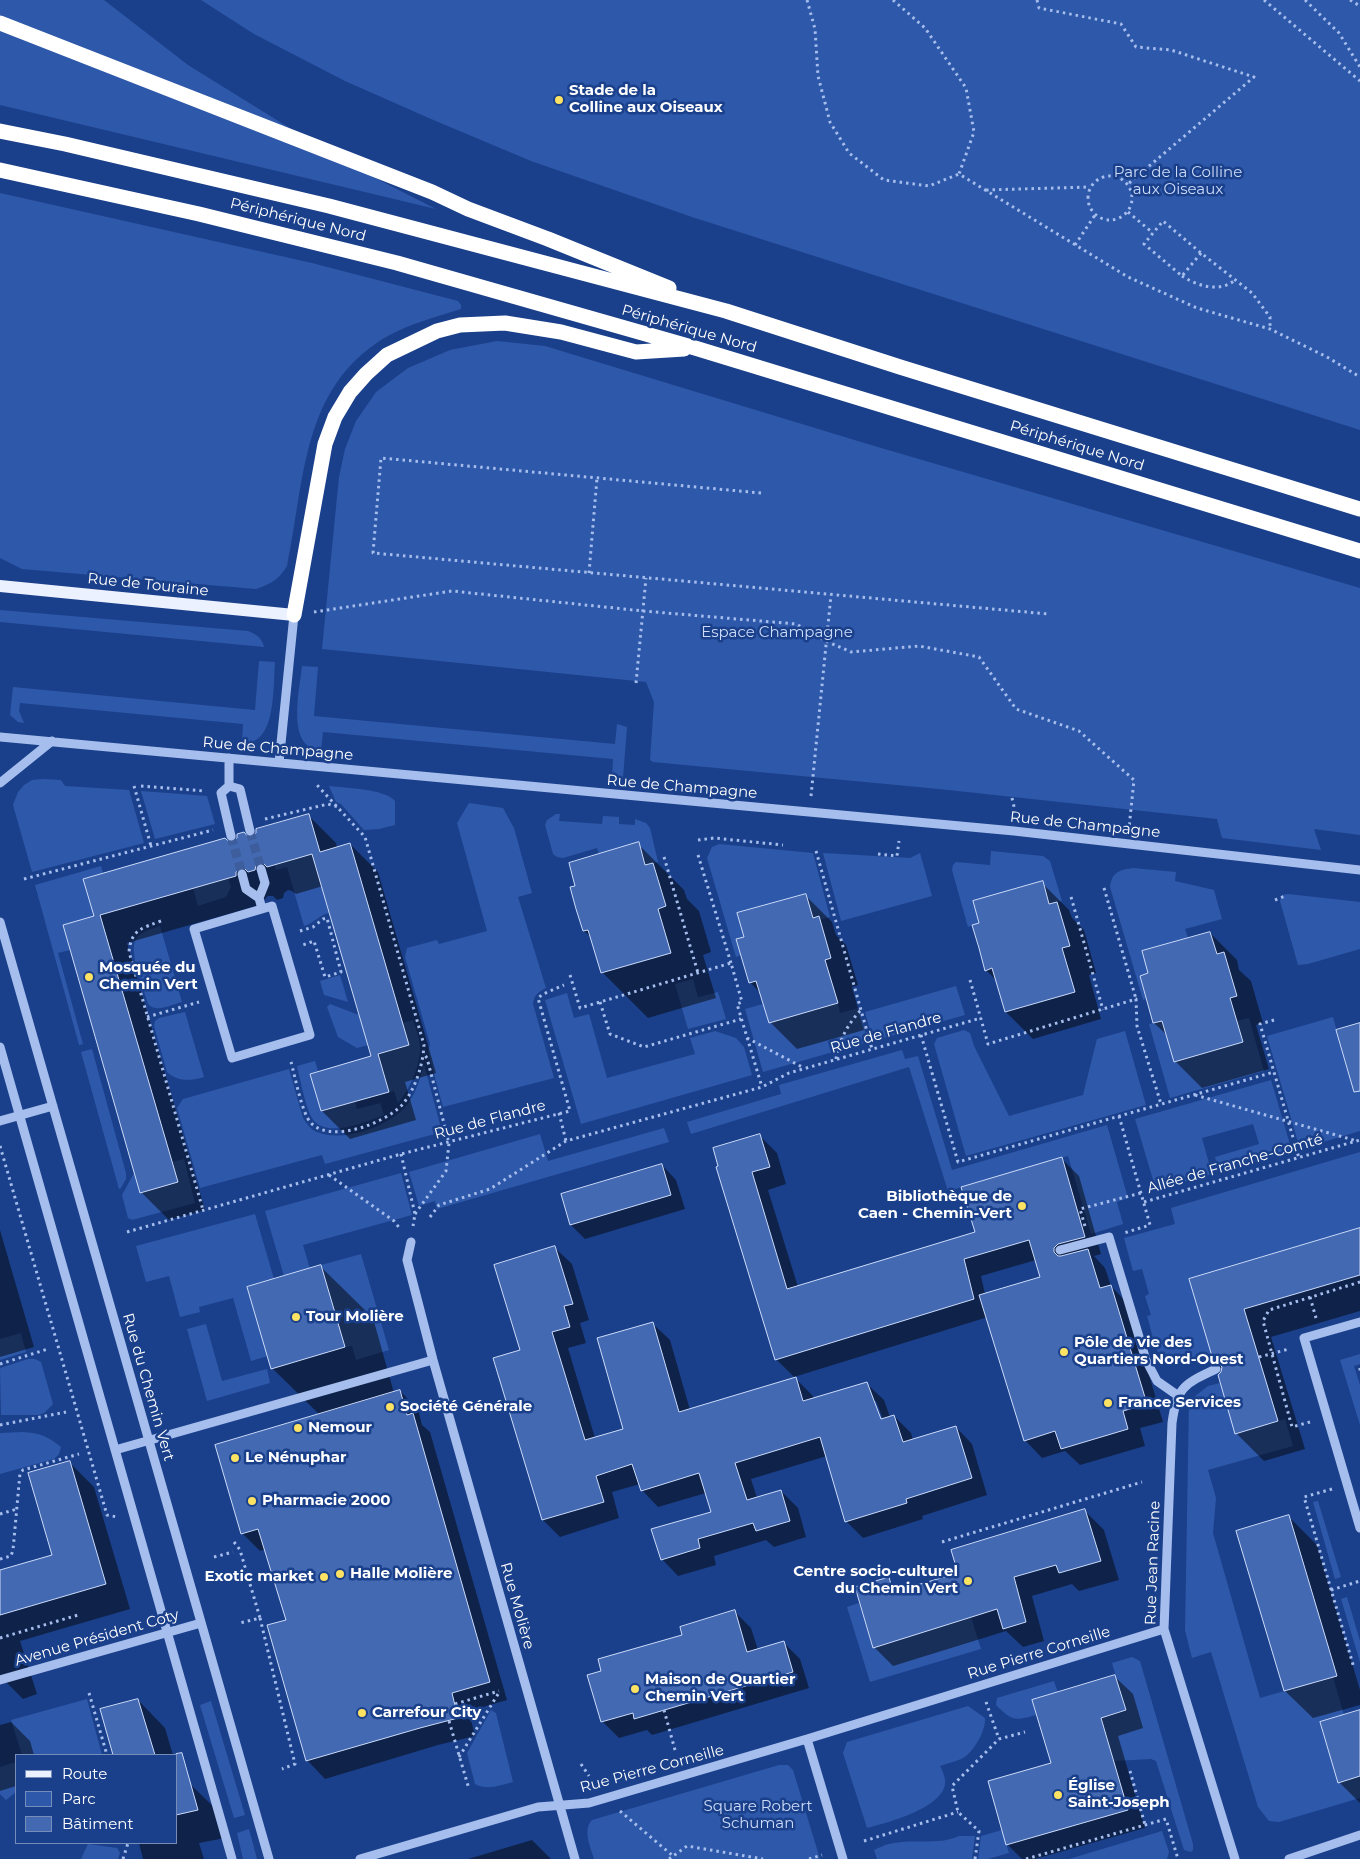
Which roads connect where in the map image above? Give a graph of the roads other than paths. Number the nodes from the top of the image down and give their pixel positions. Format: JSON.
{"nodes":[{"id":1,"x":0,"y":23,"type":"edge"},
{"id":2,"x":0,"y":131,"type":"edge"},
{"id":3,"x":0,"y":170,"type":"edge"},
{"id":4,"x":726,"y":311,"type":"junction"},
{"id":5,"x":695,"y":348,"type":"junction"},
{"id":6,"x":1360,"y":509,"type":"edge"},
{"id":7,"x":1360,"y":551,"type":"edge"},
{"id":8,"x":0,"y":586,"type":"edge"},
{"id":9,"x":294,"y":615,"type":"junction"},
{"id":10,"x":0,"y":736,"type":"edge"},
{"id":11,"x":52,"y":741,"type":"junction"},
{"id":12,"x":229,"y":758,"type":"junction"},
{"id":13,"x":279,"y":763,"type":"junction"},
{"id":14,"x":0,"y":783,"type":"edge"},
{"id":15,"x":229,"y":786,"type":"junction"},
{"id":16,"x":250,"y":831,"type":"tunnel mouth"},
{"id":17,"x":231,"y":836,"type":"tunnel mouth"},
{"id":18,"x":261,"y":869,"type":"tunnel mouth"},
{"id":19,"x":1360,"y":870,"type":"edge"},
{"id":20,"x":242,"y":874,"type":"tunnel mouth"},
{"id":21,"x":259,"y":898,"type":"junction"},
{"id":22,"x":262,"y":909,"type":"junction"},
{"id":23,"x":0,"y":922,"type":"edge"},
{"id":24,"x":0,"y":1046,"type":"edge"},
{"id":25,"x":53,"y":1106,"type":"junction"},
{"id":26,"x":20,"y":1116,"type":"junction"},
{"id":27,"x":0,"y":1121,"type":"edge"},
{"id":28,"x":411,"y":1242,"type":"road end"},
{"id":29,"x":1060,"y":1250,"type":"dead end"},
{"id":30,"x":1360,"y":1322,"type":"edge"},
{"id":31,"x":433,"y":1360,"type":"junction"},
{"id":32,"x":1216,"y":1368,"type":"dead end"},
{"id":33,"x":1177,"y":1396,"type":"junction"},
{"id":34,"x":149,"y":1440,"type":"junction"},
{"id":35,"x":115,"y":1450,"type":"junction"},
{"id":36,"x":1360,"y":1528,"type":"edge"},
{"id":37,"x":201,"y":1623,"type":"junction"},
{"id":38,"x":1164,"y":1629,"type":"junction"},
{"id":39,"x":167,"y":1632,"type":"junction"},
{"id":40,"x":0,"y":1680,"type":"edge"},
{"id":41,"x":807,"y":1739,"type":"junction"},
{"id":42,"x":560,"y":1806,"type":"junction"},
{"id":43,"x":1360,"y":1835,"type":"edge"},
{"id":44,"x":232,"y":1859,"type":"edge"},
{"id":45,"x":269,"y":1859,"type":"edge"},
{"id":46,"x":360,"y":1859,"type":"edge"},
{"id":47,"x":575,"y":1859,"type":"edge"},
{"id":48,"x":843,"y":1859,"type":"edge"},
{"id":49,"x":1235,"y":1859,"type":"edge"},
{"id":50,"x":1291,"y":1859,"type":"edge"}],
"edges":[{"from":1,"to":4,"type":"highway"},
{"from":2,"to":4,"type":"highway","name":"Périphérique Nord"},
{"from":3,"to":5,"type":"highway","name":"Périphérique Nord"},
{"from":4,"to":6,"type":"highway","name":"Périphérique Nord"},
{"from":5,"to":7,"type":"highway","name":"Périphérique Nord"},
{"from":5,"to":9,"type":"highway"},
{"from":8,"to":9,"type":"main road","name":"Rue de Touraine"},
{"from":9,"to":13,"type":"street"},
{"from":10,"to":11,"type":"street","name":"Rue de Champagne"},
{"from":11,"to":12,"type":"street","name":"Rue de Champagne"},
{"from":11,"to":14,"type":"street"},
{"from":12,"to":13,"type":"street","name":"Rue de Champagne"},
{"from":12,"to":15,"type":"street"},
{"from":13,"to":19,"type":"street","name":"Rue de Champagne"},
{"from":15,"to":16,"type":"street"},
{"from":15,"to":17,"type":"street"},
{"from":18,"to":21,"type":"street"},
{"from":20,"to":21,"type":"street"},
{"from":21,"to":22,"type":"street"},
{"from":22,"to":22,"type":"street"},
{"from":23,"to":25,"type":"street","name":"Rue du Chemin Vert"},
{"from":24,"to":26,"type":"street"},
{"from":25,"to":26,"type":"street"},
{"from":25,"to":34,"type":"street","name":"Rue du Chemin Vert"},
{"from":26,"to":27,"type":"street"},
{"from":26,"to":35,"type":"street"},
{"from":28,"to":31,"type":"street","name":"Rue Molière"},
{"from":29,"to":33,"type":"street"},
{"from":30,"to":36,"type":"street"},
{"from":31,"to":34,"type":"street"},
{"from":31,"to":42,"type":"street","name":"Rue Molière"},
{"from":32,"to":33,"type":"street"},
{"from":33,"to":38,"type":"street","name":"Rue Jean Racine"},
{"from":34,"to":35,"type":"street"},
{"from":34,"to":37,"type":"street","name":"Rue du Chemin Vert"},
{"from":35,"to":39,"type":"street"},
{"from":37,"to":39,"type":"street","name":"Avenue Président Coty"},
{"from":37,"to":45,"type":"street","name":"Rue du Chemin Vert"},
{"from":38,"to":41,"type":"street","name":"Rue Pierre Corneille"},
{"from":38,"to":49,"type":"street","name":"Rue Jean Racine"},
{"from":39,"to":40,"type":"street","name":"Avenue Président Coty"},
{"from":39,"to":44,"type":"street"},
{"from":41,"to":42,"type":"street","name":"Rue Pierre Corneille"},
{"from":41,"to":48,"type":"street"},
{"from":42,"to":46,"type":"street","name":"Rue Pierre Corneille"},
{"from":42,"to":47,"type":"street","name":"Rue Molière"},
{"from":43,"to":50,"type":"street"}]}
